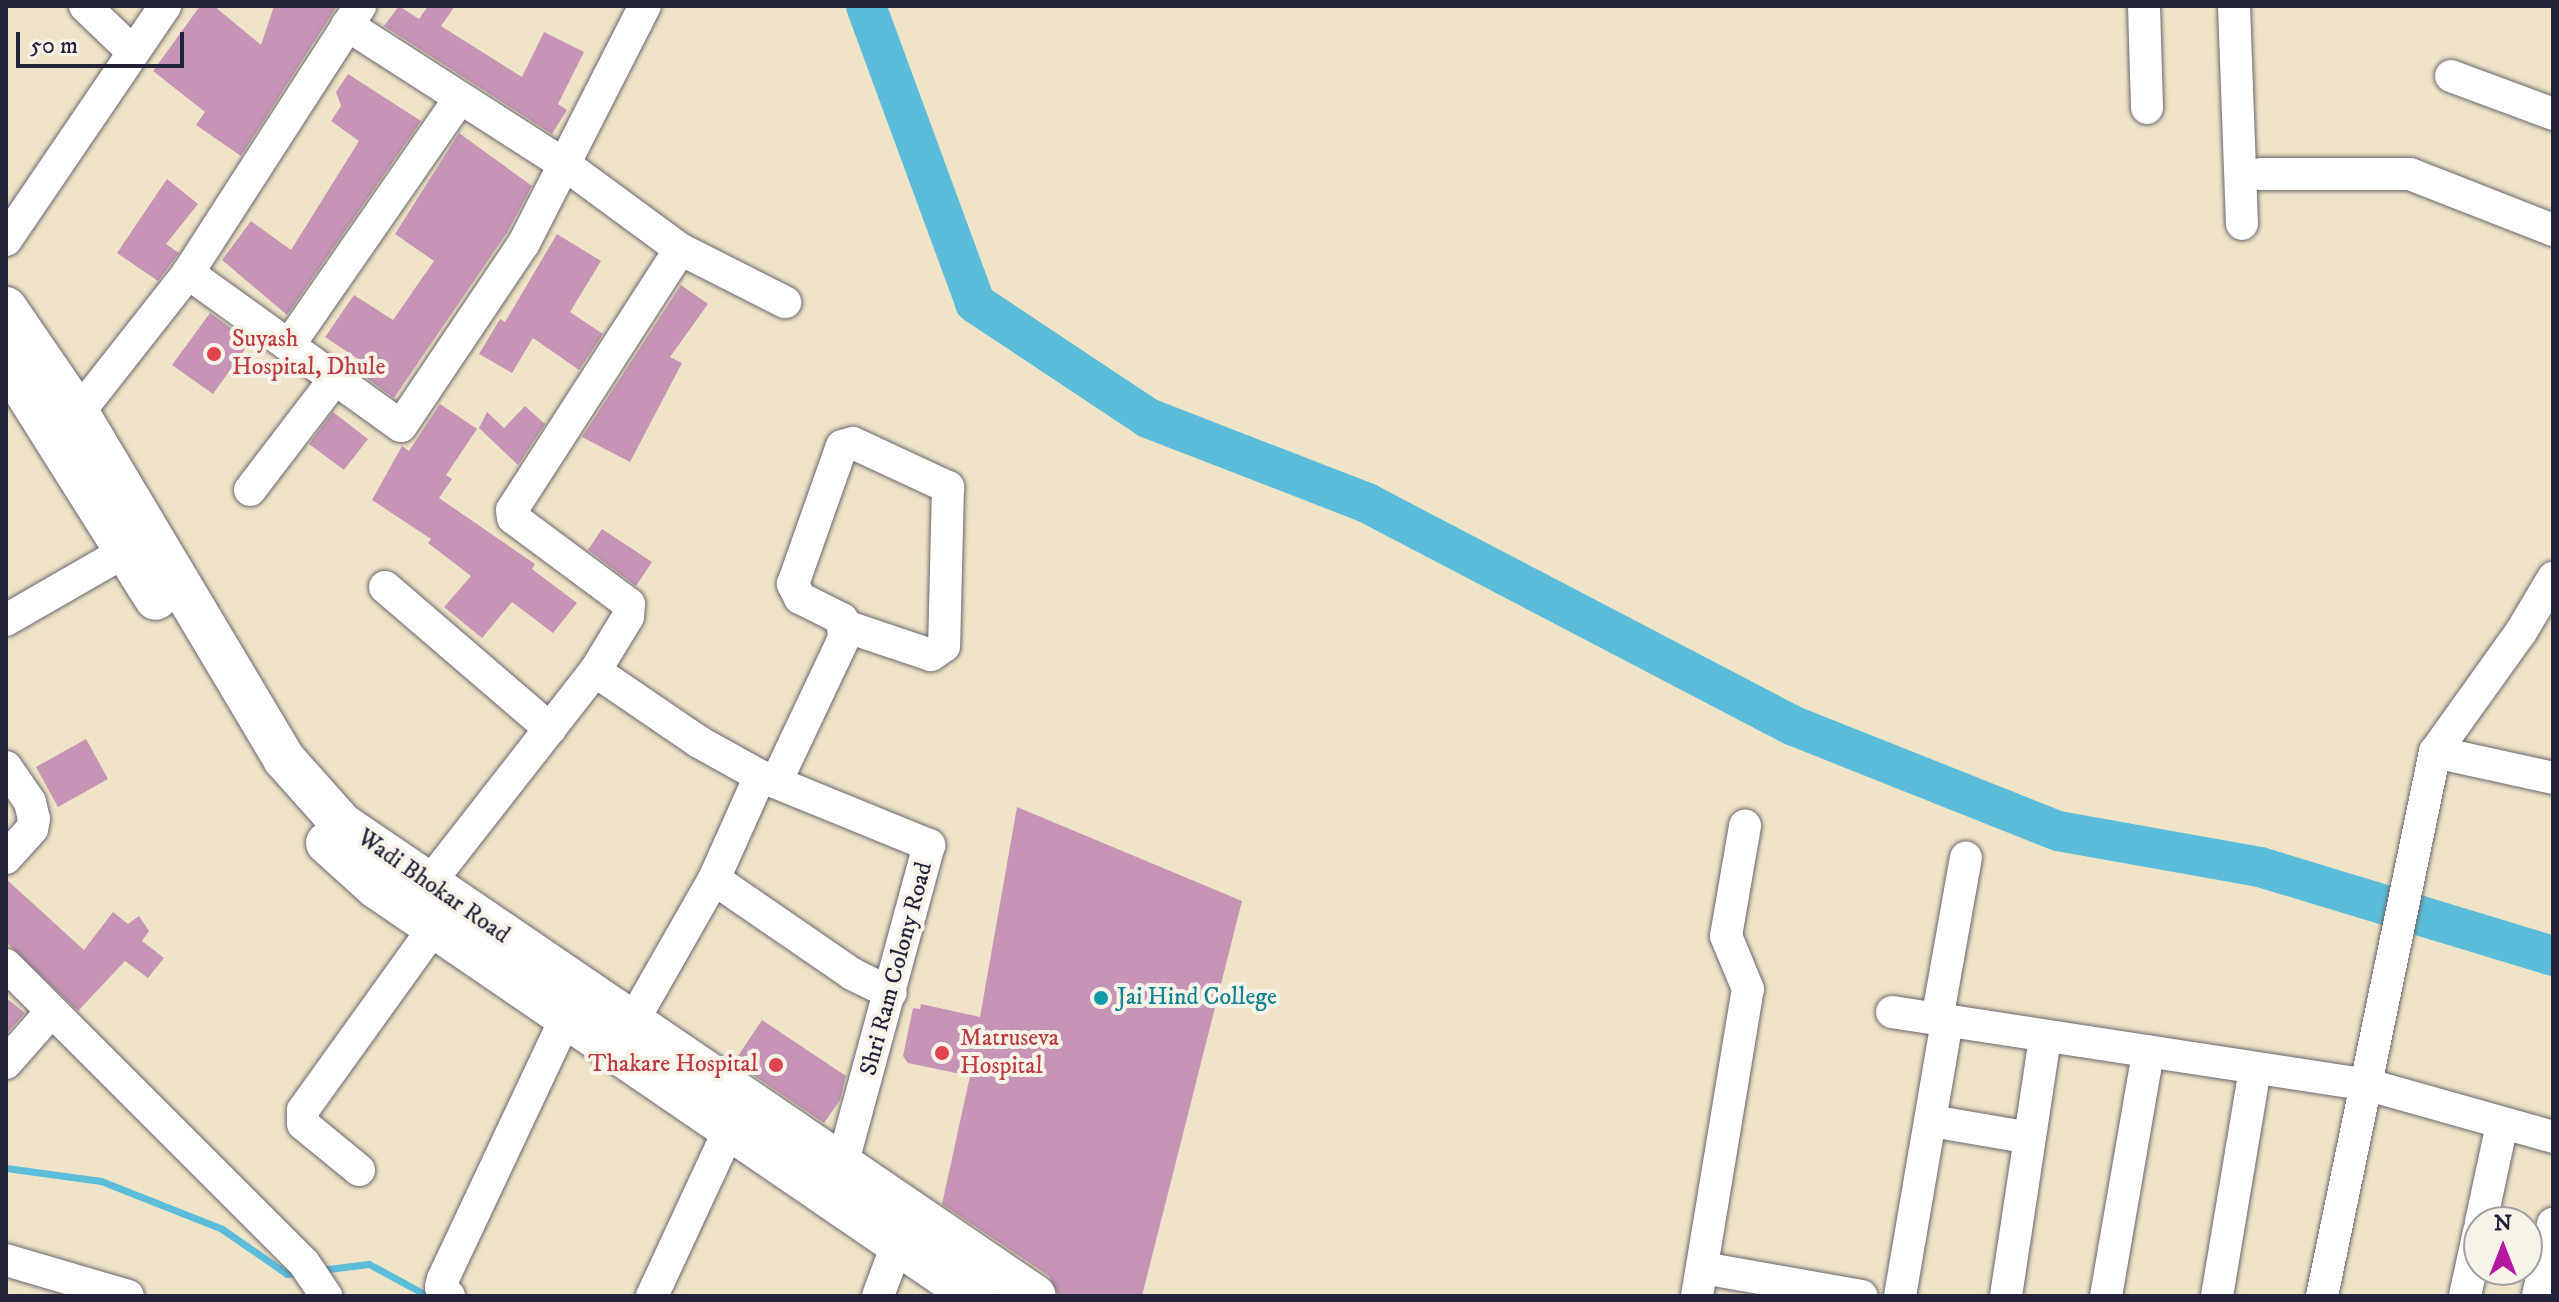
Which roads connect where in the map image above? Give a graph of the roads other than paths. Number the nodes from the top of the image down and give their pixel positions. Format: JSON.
{"nodes":[{"id":1,"x":85,"y":6,"type":"edge"},
{"id":2,"x":165,"y":6,"type":"edge"},
{"id":3,"x":645,"y":6,"type":"edge"},
{"id":4,"x":2144,"y":6,"type":"edge"},
{"id":5,"x":2234,"y":6,"type":"edge"},
{"id":6,"x":354,"y":16,"type":"edge"},
{"id":7,"x":133,"y":52,"type":"junction"},
{"id":8,"x":2451,"y":76,"type":"dead end"},
{"id":9,"x":460,"y":98,"type":"junction"},
{"id":10,"x":2147,"y":108,"type":"dead end"},
{"id":11,"x":2553,"y":114,"type":"edge"},
{"id":12,"x":567,"y":166,"type":"junction"},
{"id":13,"x":2261,"y":174,"type":"dead end"},
{"id":14,"x":2242,"y":224,"type":"dead end"},
{"id":15,"x":2553,"y":230,"type":"edge"},
{"id":16,"x":6,"y":240,"type":"edge"},
{"id":17,"x":680,"y":249,"type":"junction"},
{"id":18,"x":188,"y":273,"type":"junction"},
{"id":19,"x":785,"y":302,"type":"dead end"},
{"id":20,"x":6,"y":308,"type":"edge"},
{"id":21,"x":289,"y":345,"type":"junction"},
{"id":22,"x":6,"y":361,"type":"edge"},
{"id":23,"x":335,"y":379,"type":"junction"},
{"id":24,"x":78,"y":413,"type":"junction"},
{"id":25,"x":250,"y":490,"type":"dead end"},
{"id":26,"x":126,"y":551,"type":"junction"},
{"id":27,"x":2553,"y":578,"type":"edge"},
{"id":28,"x":385,"y":587,"type":"dead end"},
{"id":29,"x":6,"y":620,"type":"edge"},
{"id":30,"x":845,"y":626,"type":"junction"},
{"id":31,"x":595,"y":671,"type":"junction"},
{"id":32,"x":550,"y":729,"type":"junction"},
{"id":33,"x":2435,"y":752,"type":"junction"},
{"id":34,"x":6,"y":767,"type":"edge"},
{"id":35,"x":2553,"y":778,"type":"edge"},
{"id":36,"x":768,"y":779,"type":"junction"},
{"id":37,"x":1745,"y":826,"type":"dead end"},
{"id":38,"x":6,"y":858,"type":"edge"},
{"id":39,"x":1966,"y":858,"type":"dead end"},
{"id":40,"x":714,"y":879,"type":"junction"},
{"id":41,"x":423,"y":907,"type":"junction"},
{"id":42,"x":6,"y":965,"type":"edge"},
{"id":43,"x":891,"y":993,"type":"junction"},
{"id":44,"x":51,"y":1012,"type":"junction"},
{"id":45,"x":1892,"y":1012,"type":"dead end"},
{"id":46,"x":566,"y":1018,"type":"junction"},
{"id":47,"x":1942,"y":1021,"type":"junction"},
{"id":48,"x":624,"y":1037,"type":"junction"},
{"id":49,"x":2045,"y":1037,"type":"junction"},
{"id":50,"x":2148,"y":1052,"type":"junction"},
{"id":51,"x":6,"y":1063,"type":"edge"},
{"id":52,"x":2255,"y":1068,"type":"junction"},
{"id":53,"x":2365,"y":1084,"type":"junction"},
{"id":54,"x":1931,"y":1121,"type":"junction"},
{"id":55,"x":2502,"y":1124,"type":"junction"},
{"id":56,"x":729,"y":1130,"type":"junction"},
{"id":57,"x":2553,"y":1137,"type":"edge"},
{"id":58,"x":2030,"y":1138,"type":"junction"},
{"id":59,"x":359,"y":1170,"type":"dead end"},
{"id":60,"x":838,"y":1180,"type":"junction"},
{"id":61,"x":2484,"y":1206,"type":"edge"},
{"id":62,"x":2546,"y":1234,"type":"edge"},
{"id":63,"x":898,"y":1242,"type":"junction"},
{"id":64,"x":6,"y":1260,"type":"edge"},
{"id":65,"x":1700,"y":1282,"type":"edge"},
{"id":66,"x":325,"y":1293,"type":"edge"},
{"id":67,"x":128,"y":1296,"type":"edge"},
{"id":68,"x":449,"y":1296,"type":"edge"},
{"id":69,"x":652,"y":1296,"type":"edge"},
{"id":70,"x":878,"y":1296,"type":"edge"},
{"id":71,"x":974,"y":1296,"type":"edge"},
{"id":72,"x":1035,"y":1296,"type":"edge"},
{"id":73,"x":1862,"y":1296,"type":"edge"},
{"id":74,"x":1900,"y":1296,"type":"edge"},
{"id":75,"x":2006,"y":1296,"type":"edge"},
{"id":76,"x":2106,"y":1296,"type":"edge"},
{"id":77,"x":2217,"y":1296,"type":"edge"},
{"id":78,"x":2322,"y":1296,"type":"edge"},
{"id":79,"x":2538,"y":1296,"type":"edge"}],
"edges":[{"from":1,"to":7,"type":"street"},
{"from":2,"to":7,"type":"street"},
{"from":3,"to":12,"type":"street"},
{"from":4,"to":10,"type":"street"},
{"from":5,"to":14,"type":"street"},
{"from":6,"to":9,"type":"street"},
{"from":6,"to":18,"type":"street"},
{"from":7,"to":16,"type":"street"},
{"from":8,"to":11,"type":"street"},
{"from":9,"to":12,"type":"street"},
{"from":9,"to":21,"type":"street"},
{"from":12,"to":17,"type":"street"},
{"from":12,"to":23,"type":"street"},
{"from":13,"to":15,"type":"street"},
{"from":17,"to":19,"type":"street"},
{"from":17,"to":31,"type":"street"},
{"from":18,"to":21,"type":"street"},
{"from":18,"to":24,"type":"street"},
{"from":20,"to":24,"type":"main road","name":"Wadi Bhokar Road"},
{"from":21,"to":23,"type":"street"},
{"from":22,"to":26,"type":"main road","name":"Wadi Bhokar Road"},
{"from":23,"to":25,"type":"street"},
{"from":24,"to":41,"type":"main road","name":"Wadi Bhokar Road"},
{"from":26,"to":29,"type":"street"},
{"from":26,"to":41,"type":"main road","name":"Wadi Bhokar Road"},
{"from":27,"to":33,"type":"street"},
{"from":28,"to":32,"type":"street"},
{"from":30,"to":30,"type":"street"},
{"from":30,"to":36,"type":"street"},
{"from":31,"to":32,"type":"street"},
{"from":31,"to":36,"type":"street"},
{"from":32,"to":41,"type":"street"},
{"from":33,"to":35,"type":"street"},
{"from":33,"to":53,"type":"street"},
{"from":34,"to":38,"type":"street"},
{"from":36,"to":40,"type":"street"},
{"from":36,"to":43,"type":"street","name":"Shri Ram Colony Road"},
{"from":37,"to":65,"type":"street"},
{"from":39,"to":47,"type":"street"},
{"from":40,"to":43,"type":"street","name":"Shri Ram Colony Road"},
{"from":40,"to":48,"type":"street"},
{"from":41,"to":46,"type":"main road","name":"Wadi Bhokar Road"},
{"from":41,"to":48,"type":"main road","name":"Wadi Bhokar Road"},
{"from":41,"to":59,"type":"street"},
{"from":42,"to":44,"type":"street"},
{"from":43,"to":60,"type":"street","name":"Shri Ram Colony Road"},
{"from":44,"to":51,"type":"street"},
{"from":44,"to":66,"type":"street"},
{"from":45,"to":47,"type":"street"},
{"from":46,"to":48,"type":"main road","name":"Wadi Bhokar Road"},
{"from":46,"to":68,"type":"street"},
{"from":47,"to":49,"type":"street"},
{"from":47,"to":54,"type":"street"},
{"from":48,"to":56,"type":"main road","name":"Wadi Bhokar Road"},
{"from":48,"to":60,"type":"main road","name":"Wadi Bhokar Road"},
{"from":49,"to":50,"type":"street"},
{"from":49,"to":58,"type":"street"},
{"from":50,"to":52,"type":"street"},
{"from":50,"to":76,"type":"street"},
{"from":52,"to":53,"type":"street"},
{"from":52,"to":77,"type":"street"},
{"from":53,"to":55,"type":"street"},
{"from":53,"to":78,"type":"street"},
{"from":54,"to":58,"type":"street"},
{"from":54,"to":74,"type":"street"},
{"from":55,"to":57,"type":"street"},
{"from":55,"to":61,"type":"street"},
{"from":56,"to":60,"type":"main road","name":"Wadi Bhokar Road"},
{"from":56,"to":69,"type":"street"},
{"from":58,"to":75,"type":"street"},
{"from":60,"to":63,"type":"main road","name":"Wadi Bhokar Road"},
{"from":60,"to":72,"type":"main road","name":"Wadi Bhokar Road"},
{"from":62,"to":79,"type":"street"},
{"from":63,"to":70,"type":"street"},
{"from":63,"to":71,"type":"main road","name":"Wadi Bhokar Road"},
{"from":64,"to":67,"type":"street"},
{"from":65,"to":73,"type":"street"}]}
